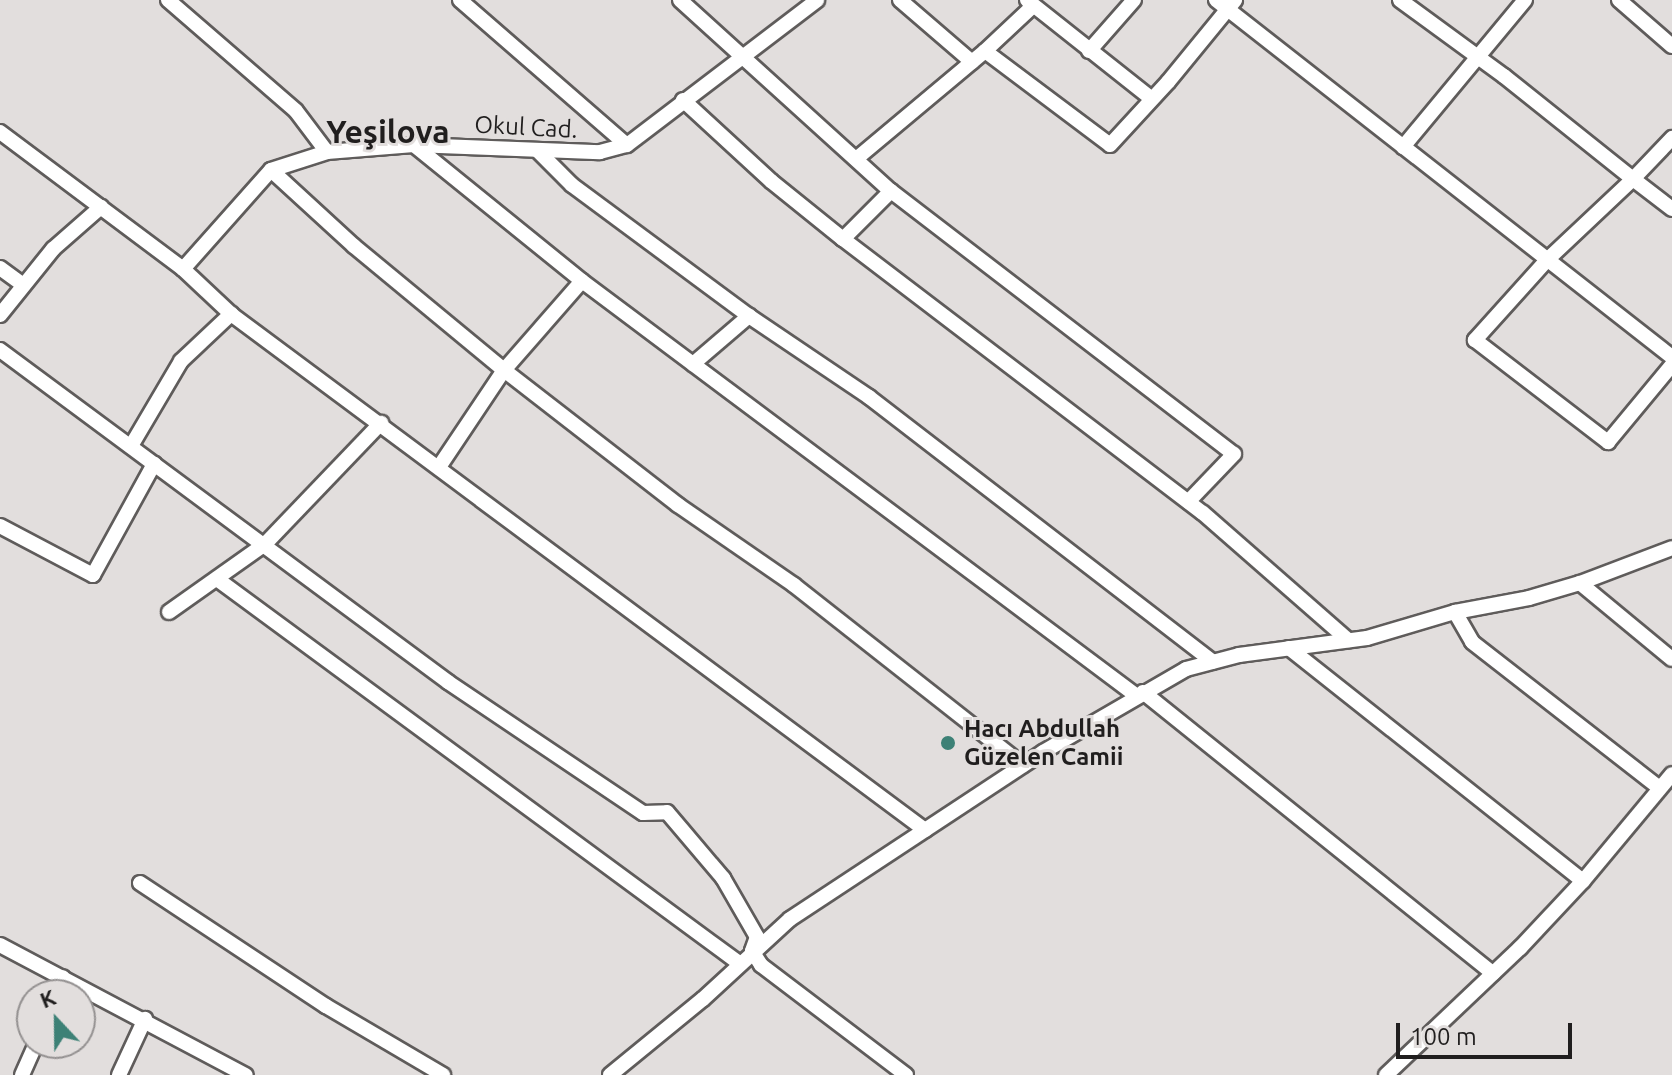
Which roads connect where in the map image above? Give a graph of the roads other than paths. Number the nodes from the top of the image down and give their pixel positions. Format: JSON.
{"nodes":[{"id":1,"x":168,"y":0,"type":"edge"},
{"id":2,"x":460,"y":0,"type":"edge"},
{"id":3,"x":680,"y":0,"type":"edge"},
{"id":4,"x":817,"y":0,"type":"edge"},
{"id":5,"x":900,"y":0,"type":"edge"},
{"id":6,"x":1134,"y":0,"type":"edge"},
{"id":7,"x":1400,"y":0,"type":"edge"},
{"id":8,"x":1525,"y":0,"type":"edge"},
{"id":9,"x":1619,"y":0,"type":"edge"},
{"id":10,"x":1030,"y":3,"type":"edge"},
{"id":11,"x":1226,"y":3,"type":"edge"},
{"id":12,"x":1672,"y":46,"type":"edge"},
{"id":13,"x":985,"y":51,"type":"junction"},
{"id":14,"x":1089,"y":51,"type":"junction"},
{"id":15,"x":742,"y":57,"type":"junction"},
{"id":16,"x":1478,"y":57,"type":"junction"},
{"id":17,"x":972,"y":62,"type":"junction"},
{"id":18,"x":1152,"y":99,"type":"junction"},
{"id":19,"x":683,"y":100,"type":"junction"},
{"id":20,"x":0,"y":132,"type":"edge"},
{"id":21,"x":1672,"y":138,"type":"edge"},
{"id":22,"x":414,"y":145,"type":"junction"},
{"id":23,"x":627,"y":145,"type":"junction"},
{"id":24,"x":1403,"y":147,"type":"junction"},
{"id":25,"x":538,"y":151,"type":"junction"},
{"id":26,"x":327,"y":152,"type":"junction"},
{"id":27,"x":856,"y":159,"type":"junction"},
{"id":28,"x":271,"y":170,"type":"junction"},
{"id":29,"x":1633,"y":179,"type":"junction"},
{"id":30,"x":891,"y":191,"type":"junction"},
{"id":31,"x":101,"y":207,"type":"junction"},
{"id":32,"x":1672,"y":209,"type":"edge"},
{"id":33,"x":843,"y":239,"type":"junction"},
{"id":34,"x":1547,"y":260,"type":"junction"},
{"id":35,"x":0,"y":268,"type":"edge"},
{"id":36,"x":183,"y":269,"type":"junction"},
{"id":37,"x":582,"y":281,"type":"junction"},
{"id":38,"x":23,"y":285,"type":"junction"},
{"id":39,"x":231,"y":314,"type":"junction"},
{"id":40,"x":0,"y":315,"type":"edge"},
{"id":41,"x":749,"y":316,"type":"junction"},
{"id":42,"x":0,"y":350,"type":"edge"},
{"id":43,"x":1672,"y":357,"type":"edge"},
{"id":44,"x":693,"y":364,"type":"junction"},
{"id":45,"x":1672,"y":365,"type":"edge"},
{"id":46,"x":504,"y":370,"type":"junction"},
{"id":47,"x":381,"y":423,"type":"junction"},
{"id":48,"x":131,"y":446,"type":"junction"},
{"id":49,"x":154,"y":464,"type":"junction"},
{"id":50,"x":439,"y":467,"type":"junction"},
{"id":51,"x":1188,"y":502,"type":"junction"},
{"id":52,"x":0,"y":526,"type":"edge"},
{"id":53,"x":265,"y":544,"type":"junction"},
{"id":54,"x":1672,"y":548,"type":"edge"},
{"id":55,"x":217,"y":579,"type":"junction"},
{"id":56,"x":1580,"y":583,"type":"junction"},
{"id":57,"x":169,"y":612,"type":"dead end"},
{"id":58,"x":1455,"y":612,"type":"junction"},
{"id":59,"x":1348,"y":640,"type":"junction"},
{"id":60,"x":1289,"y":648,"type":"junction"},
{"id":61,"x":1672,"y":659,"type":"edge"},
{"id":62,"x":1213,"y":662,"type":"junction"},
{"id":63,"x":1140,"y":694,"type":"junction"},
{"id":64,"x":1023,"y":765,"type":"junction"},
{"id":65,"x":1672,"y":774,"type":"edge"},
{"id":66,"x":1658,"y":787,"type":"junction"},
{"id":67,"x":925,"y":830,"type":"junction"},
{"id":68,"x":1583,"y":881,"type":"junction"},
{"id":69,"x":140,"y":883,"type":"dead end"},
{"id":70,"x":0,"y":945,"type":"edge"},
{"id":71,"x":752,"y":951,"type":"junction"},
{"id":72,"x":739,"y":963,"type":"junction"},
{"id":73,"x":1493,"y":973,"type":"junction"},
{"id":74,"x":63,"y":977,"type":"joint"},
{"id":75,"x":145,"y":1019,"type":"junction"},
{"id":76,"x":219,"y":1059,"type":"junction"},
{"id":77,"x":119,"y":1075,"type":"edge"},
{"id":78,"x":213,"y":1075,"type":"edge"},
{"id":79,"x":246,"y":1075,"type":"edge"},
{"id":80,"x":443,"y":1075,"type":"edge"},
{"id":81,"x":610,"y":1075,"type":"edge"},
{"id":82,"x":906,"y":1075,"type":"edge"},
{"id":83,"x":1386,"y":1075,"type":"edge"}],
"edges":[{"from":1,"to":26,"type":"street"},
{"from":2,"to":23,"type":"street"},
{"from":3,"to":15,"type":"street"},
{"from":4,"to":15,"type":"street","name":"Okul Cad."},
{"from":5,"to":17,"type":"street"},
{"from":6,"to":14,"type":"street"},
{"from":7,"to":16,"type":"street"},
{"from":8,"to":16,"type":"street"},
{"from":9,"to":12,"type":"street"},
{"from":10,"to":13,"type":"street"},
{"from":10,"to":14,"type":"street"},
{"from":11,"to":18,"type":"street"},
{"from":11,"to":24,"type":"street"},
{"from":13,"to":17,"type":"street"},
{"from":13,"to":18,"type":"street"},
{"from":14,"to":18,"type":"street"},
{"from":15,"to":19,"type":"street","name":"Okul Cad."},
{"from":15,"to":27,"type":"street"},
{"from":16,"to":24,"type":"street"},
{"from":16,"to":29,"type":"street"},
{"from":17,"to":27,"type":"street"},
{"from":19,"to":23,"type":"street","name":"Okul Cad."},
{"from":19,"to":33,"type":"street"},
{"from":20,"to":31,"type":"street"},
{"from":21,"to":29,"type":"street"},
{"from":22,"to":25,"type":"street","name":"Okul Cad."},
{"from":22,"to":26,"type":"street","name":"Okul Cad."},
{"from":22,"to":37,"type":"street"},
{"from":23,"to":25,"type":"street","name":"Okul Cad."},
{"from":24,"to":34,"type":"street"},
{"from":25,"to":41,"type":"street"},
{"from":26,"to":28,"type":"street","name":"Okul Cad."},
{"from":27,"to":30,"type":"street"},
{"from":28,"to":36,"type":"street"},
{"from":28,"to":46,"type":"street"},
{"from":29,"to":32,"type":"street"},
{"from":29,"to":34,"type":"street"},
{"from":30,"to":33,"type":"street"},
{"from":30,"to":51,"type":"street"},
{"from":31,"to":36,"type":"street"},
{"from":31,"to":38,"type":"street"},
{"from":33,"to":51,"type":"street"},
{"from":34,"to":43,"type":"street"},
{"from":34,"to":45,"type":"street"},
{"from":35,"to":38,"type":"street"},
{"from":36,"to":39,"type":"street"},
{"from":37,"to":44,"type":"street"},
{"from":37,"to":46,"type":"street"},
{"from":38,"to":40,"type":"street"},
{"from":39,"to":47,"type":"street"},
{"from":39,"to":48,"type":"street"},
{"from":41,"to":44,"type":"street"},
{"from":41,"to":62,"type":"street"},
{"from":42,"to":48,"type":"street"},
{"from":44,"to":63,"type":"street"},
{"from":46,"to":50,"type":"street"},
{"from":46,"to":64,"type":"street"},
{"from":47,"to":50,"type":"street"},
{"from":47,"to":53,"type":"street"},
{"from":48,"to":49,"type":"street"},
{"from":49,"to":52,"type":"street"},
{"from":49,"to":53,"type":"street"},
{"from":50,"to":67,"type":"street"},
{"from":51,"to":59,"type":"street"},
{"from":53,"to":55,"type":"street"},
{"from":53,"to":71,"type":"street"},
{"from":54,"to":56,"type":"street"},
{"from":55,"to":57,"type":"street"},
{"from":55,"to":72,"type":"street"},
{"from":56,"to":58,"type":"street"},
{"from":56,"to":61,"type":"street"},
{"from":58,"to":59,"type":"street"},
{"from":58,"to":66,"type":"street"},
{"from":59,"to":60,"type":"street"},
{"from":60,"to":62,"type":"street"},
{"from":60,"to":68,"type":"street"},
{"from":62,"to":63,"type":"street"},
{"from":63,"to":64,"type":"street"},
{"from":63,"to":73,"type":"street"},
{"from":64,"to":67,"type":"street"},
{"from":65,"to":66,"type":"street"},
{"from":66,"to":68,"type":"street"},
{"from":67,"to":71,"type":"street"},
{"from":68,"to":73,"type":"street"},
{"from":69,"to":80,"type":"street"},
{"from":70,"to":74,"type":"street"},
{"from":71,"to":72,"type":"street"},
{"from":71,"to":82,"type":"street"},
{"from":72,"to":81,"type":"street"},
{"from":73,"to":83,"type":"street"},
{"from":74,"to":75,"type":"street"},
{"from":75,"to":76,"type":"street"},
{"from":75,"to":77,"type":"street"},
{"from":76,"to":78,"type":"street"},
{"from":76,"to":79,"type":"street"}]}
